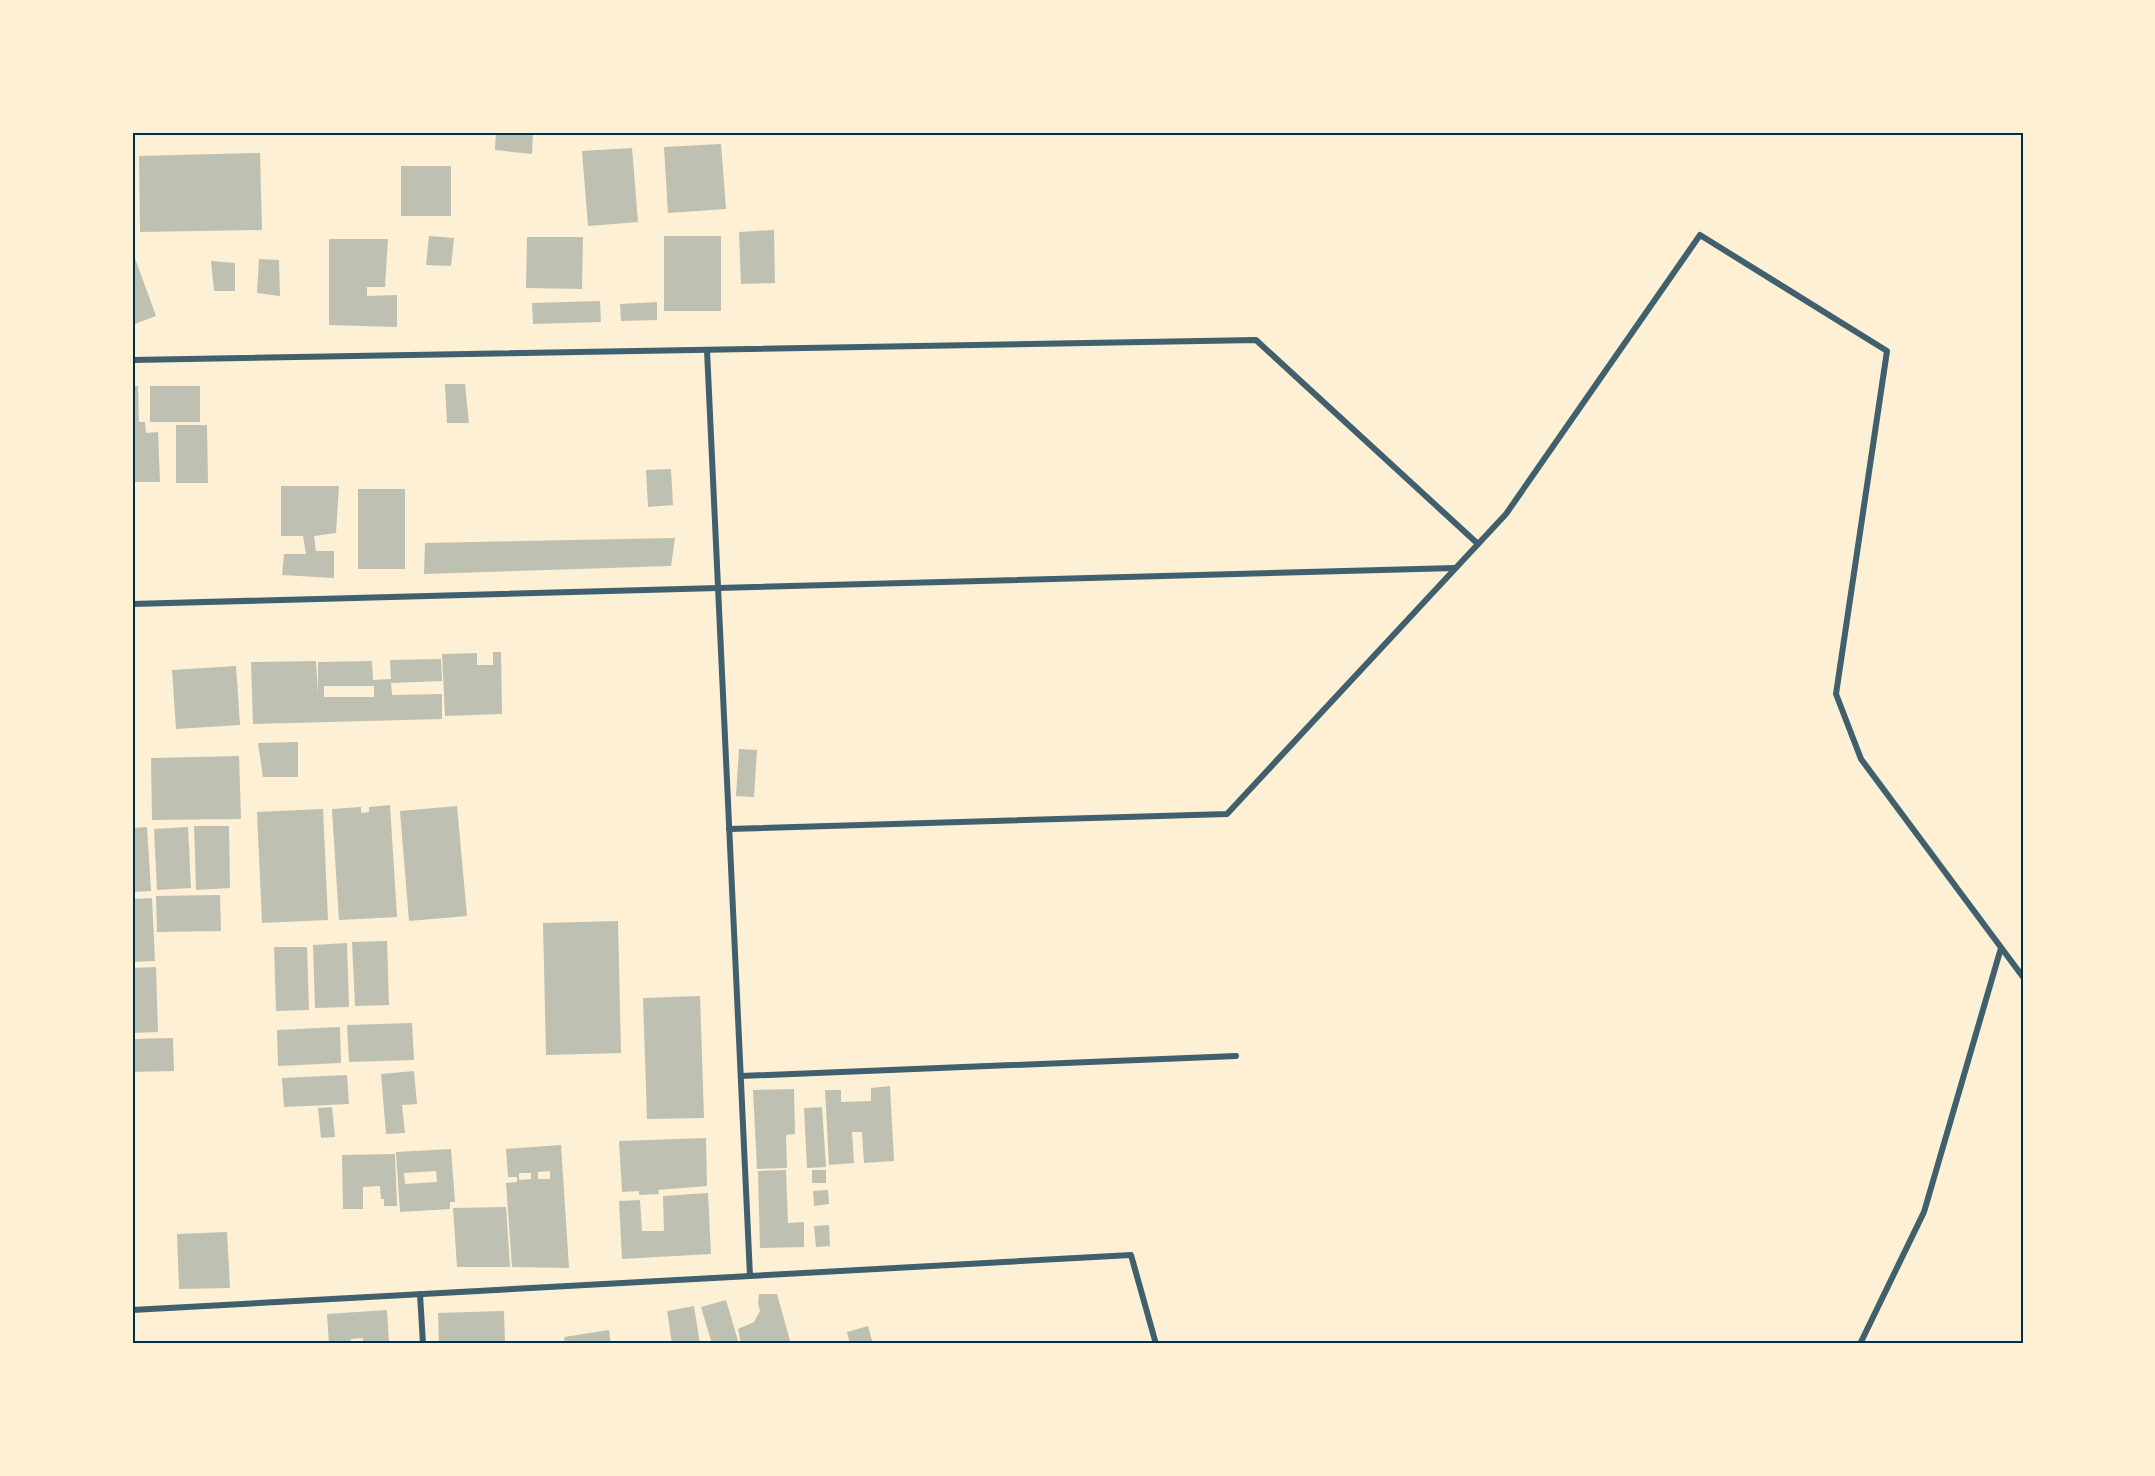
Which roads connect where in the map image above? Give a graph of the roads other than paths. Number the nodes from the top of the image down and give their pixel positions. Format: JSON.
{"nodes":[{"id":1,"x":707,"y":350,"type":"junction"},
{"id":2,"x":132,"y":360,"type":"edge"},
{"id":3,"x":1478,"y":544,"type":"junction"},
{"id":4,"x":1455,"y":568,"type":"junction"},
{"id":5,"x":718,"y":588,"type":"junction"},
{"id":6,"x":132,"y":604,"type":"edge"},
{"id":7,"x":729,"y":829,"type":"junction"},
{"id":8,"x":2001,"y":948,"type":"junction"},
{"id":9,"x":2023,"y":977,"type":"edge"},
{"id":10,"x":1236,"y":1056,"type":"dead end"},
{"id":11,"x":741,"y":1076,"type":"junction"},
{"id":12,"x":750,"y":1276,"type":"junction"},
{"id":13,"x":420,"y":1294,"type":"junction"},
{"id":14,"x":132,"y":1310,"type":"edge"},
{"id":15,"x":423,"y":1344,"type":"edge"},
{"id":16,"x":1156,"y":1344,"type":"edge"},
{"id":17,"x":1860,"y":1344,"type":"edge"}],
"edges":[{"from":1,"to":2,"type":"street"},
{"from":1,"to":3,"type":"street"},
{"from":1,"to":5,"type":"street"},
{"from":3,"to":4,"type":"street"},
{"from":3,"to":8,"type":"street"},
{"from":4,"to":5,"type":"street"},
{"from":4,"to":7,"type":"street"},
{"from":5,"to":6,"type":"street"},
{"from":5,"to":7,"type":"street"},
{"from":7,"to":11,"type":"street"},
{"from":8,"to":9,"type":"street"},
{"from":8,"to":17,"type":"street"},
{"from":10,"to":11,"type":"street"},
{"from":11,"to":12,"type":"street"},
{"from":12,"to":13,"type":"street"},
{"from":12,"to":16,"type":"street"},
{"from":13,"to":14,"type":"street"},
{"from":13,"to":15,"type":"street"}]}
